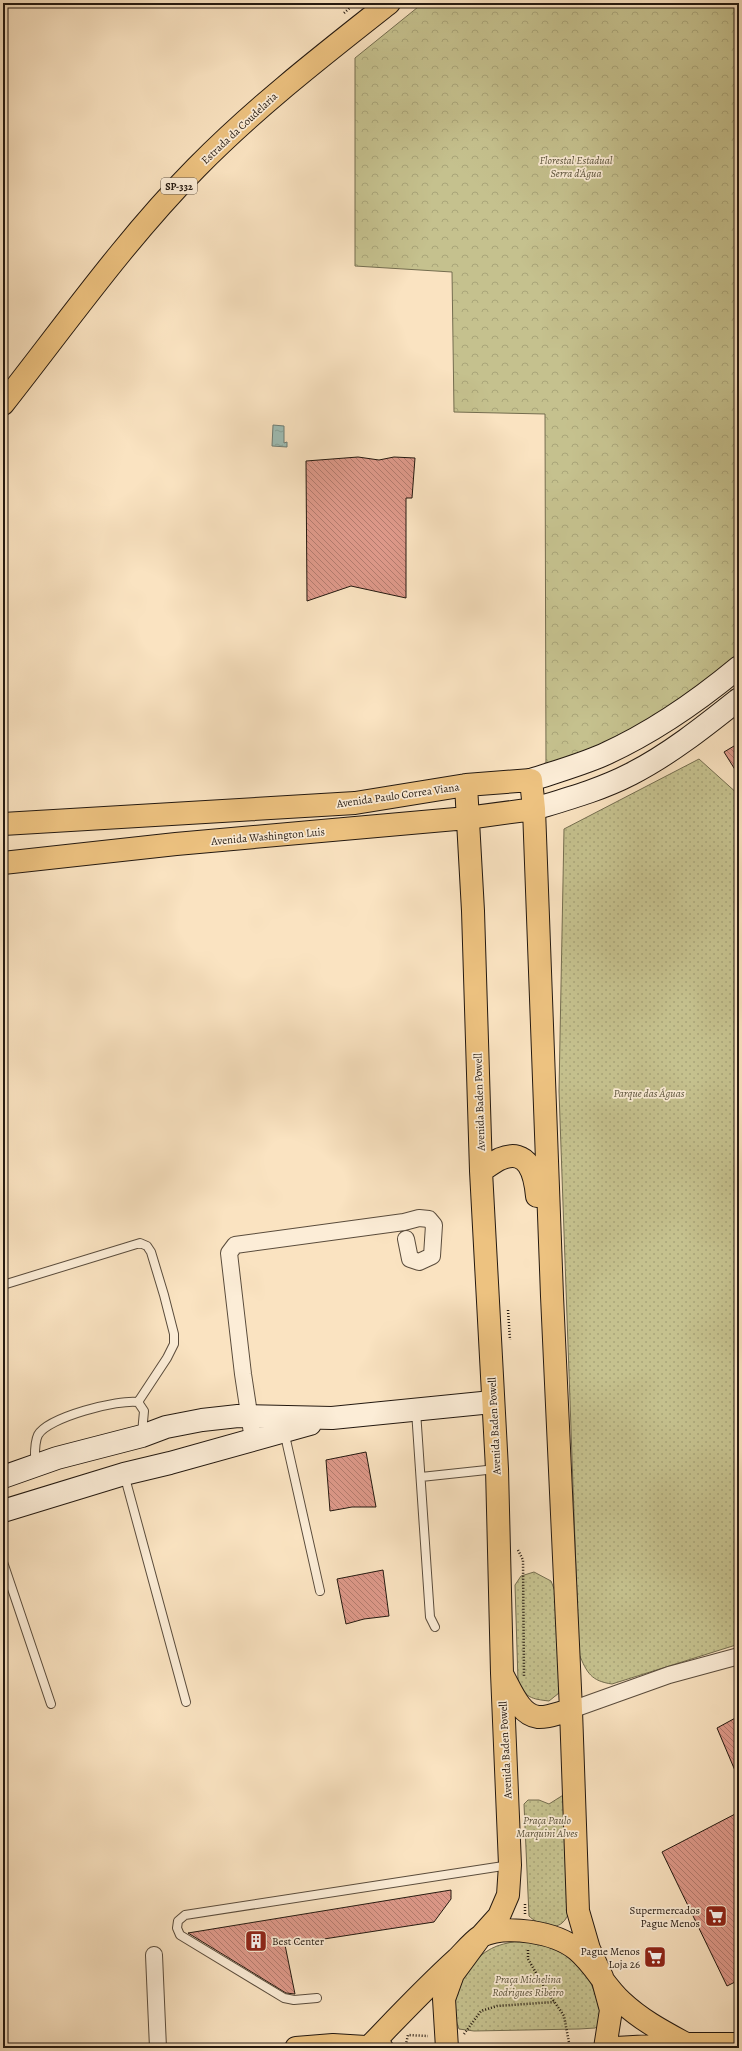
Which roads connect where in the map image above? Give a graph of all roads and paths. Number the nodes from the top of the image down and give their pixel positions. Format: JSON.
{"nodes":[{"id":1,"x":389,"y":3,"type":"edge"},
{"id":2,"x":3,"y":404,"type":"edge"},
{"id":3,"x":739,"y":667,"type":"edge"},
{"id":4,"x":739,"y":699,"type":"edge"},
{"id":5,"x":531,"y":780,"type":"junction"},
{"id":6,"x":466,"y":785,"type":"junction"},
{"id":7,"x":534,"y":809,"type":"junction"},
{"id":8,"x":467,"y":818,"type":"junction"},
{"id":9,"x":3,"y":824,"type":"edge"},
{"id":10,"x":3,"y":863,"type":"edge"},
{"id":11,"x":481,"y":1171,"type":"junction"},
{"id":12,"x":406,"y":1239,"type":"dead end"},
{"id":13,"x":3,"y":1285,"type":"edge"},
{"id":14,"x":552,"y":1296,"type":"junction"},
{"id":15,"x":138,"y":1402,"type":"junction"},
{"id":16,"x":492,"y":1402,"type":"junction"},
{"id":17,"x":415,"y":1409,"type":"junction"},
{"id":18,"x":250,"y":1416,"type":"junction"},
{"id":19,"x":282,"y":1424,"type":"junction"},
{"id":20,"x":142,"y":1436,"type":"junction"},
{"id":21,"x":253,"y":1440,"type":"junction"},
{"id":22,"x":170,"y":1464,"type":"junction"},
{"id":23,"x":34,"y":1466,"type":"junction"},
{"id":24,"x":497,"y":1469,"type":"junction"},
{"id":25,"x":124,"y":1474,"type":"junction"},
{"id":26,"x":3,"y":1477,"type":"edge"},
{"id":27,"x":421,"y":1477,"type":"junction"},
{"id":28,"x":3,"y":1511,"type":"edge"},
{"id":29,"x":3,"y":1562,"type":"edge"},
{"id":30,"x":320,"y":1591,"type":"dead end"},
{"id":31,"x":435,"y":1627,"type":"dead end"},
{"id":32,"x":739,"y":1656,"type":"edge"},
{"id":33,"x":502,"y":1673,"type":"junction"},
{"id":34,"x":186,"y":1702,"type":"dead end"},
{"id":35,"x":51,"y":1704,"type":"dead end"},
{"id":36,"x":571,"y":1710,"type":"junction"},
{"id":37,"x":510,"y":1865,"type":"junction"},
{"id":38,"x":481,"y":1936,"type":"junction"},
{"id":39,"x":154,"y":1955,"type":"dead end"},
{"id":40,"x":602,"y":1977,"type":"junction"},
{"id":41,"x":317,"y":1998,"type":"dead end"},
{"id":42,"x":554,"y":2002,"type":"dead end"},
{"id":43,"x":446,"y":2042,"type":"edge"},
{"id":44,"x":686,"y":2044,"type":"junction"},
{"id":45,"x":739,"y":2044,"type":"edge"},
{"id":46,"x":376,"y":2047,"type":"edge"},
{"id":47,"x":158,"y":2048,"type":"edge"},
{"id":48,"x":296,"y":2048,"type":"edge"},
{"id":49,"x":405,"y":2048,"type":"edge"},
{"id":50,"x":605,"y":2048,"type":"edge"},
{"id":51,"x":616,"y":2048,"type":"edge"}],
"edges":[{"from":1,"to":2,"type":"main road","name":"Estrada da Coudelaria","number":"SP-332"},
{"from":3,"to":5,"type":"street","name":"Avenida Paulo Correa Viana"},
{"from":4,"to":7,"type":"street"},
{"from":5,"to":6,"type":"main road","name":"Avenida Paulo Correa Viana"},
{"from":5,"to":7,"type":"main road"},
{"from":6,"to":8,"type":"main road","name":"Avenida Baden Powell"},
{"from":6,"to":9,"type":"main road","name":"Avenida Paulo Correa Viana"},
{"from":7,"to":8,"type":"main road","name":"Avenida Washington Luis"},
{"from":7,"to":14,"type":"main road"},
{"from":8,"to":10,"type":"main road","name":"Avenida Washington Luis"},
{"from":8,"to":11,"type":"main road","name":"Avenida Baden Powell"},
{"from":11,"to":14,"type":"main road"},
{"from":11,"to":16,"type":"main road","name":"Avenida Baden Powell"},
{"from":12,"to":18,"type":"street"},
{"from":13,"to":15,"type":"lane"},
{"from":14,"to":36,"type":"main road"},
{"from":15,"to":20,"type":"lane"},
{"from":15,"to":23,"type":"lane"},
{"from":16,"to":17,"type":"street"},
{"from":16,"to":24,"type":"main road","name":"Avenida Baden Powell"},
{"from":17,"to":19,"type":"street"},
{"from":17,"to":27,"type":"lane"},
{"from":18,"to":19,"type":"street"},
{"from":18,"to":20,"type":"street"},
{"from":18,"to":21,"type":"street"},
{"from":19,"to":21,"type":"street"},
{"from":19,"to":30,"type":"lane"},
{"from":20,"to":22,"type":"street"},
{"from":20,"to":23,"type":"street"},
{"from":21,"to":22,"type":"street"},
{"from":22,"to":25,"type":"street"},
{"from":23,"to":26,"type":"street"},
{"from":24,"to":27,"type":"lane"},
{"from":24,"to":33,"type":"main road","name":"Avenida Baden Powell"},
{"from":25,"to":28,"type":"street"},
{"from":25,"to":34,"type":"lane"},
{"from":27,"to":31,"type":"lane"},
{"from":29,"to":35,"type":"lane"},
{"from":32,"to":36,"type":"street"},
{"from":33,"to":36,"type":"main road"},
{"from":33,"to":37,"type":"main road","name":"Avenida Baden Powell"},
{"from":36,"to":40,"type":"main road"},
{"from":37,"to":38,"type":"main road","name":"Avenida Baden Powell"},
{"from":37,"to":41,"type":"lane"},
{"from":38,"to":40,"type":"main road"},
{"from":38,"to":43,"type":"main road","name":"Avenida Baden Powell"},
{"from":38,"to":46,"type":"main road"},
{"from":39,"to":47,"type":"street"},
{"from":40,"to":44,"type":"main road"},
{"from":40,"to":50,"type":"main road"},
{"from":42,"to":43,"type":"path"},
{"from":43,"to":49,"type":"path"},
{"from":44,"to":45,"type":"main road"},
{"from":44,"to":51,"type":"main road"},
{"from":46,"to":48,"type":"main road"}]}
